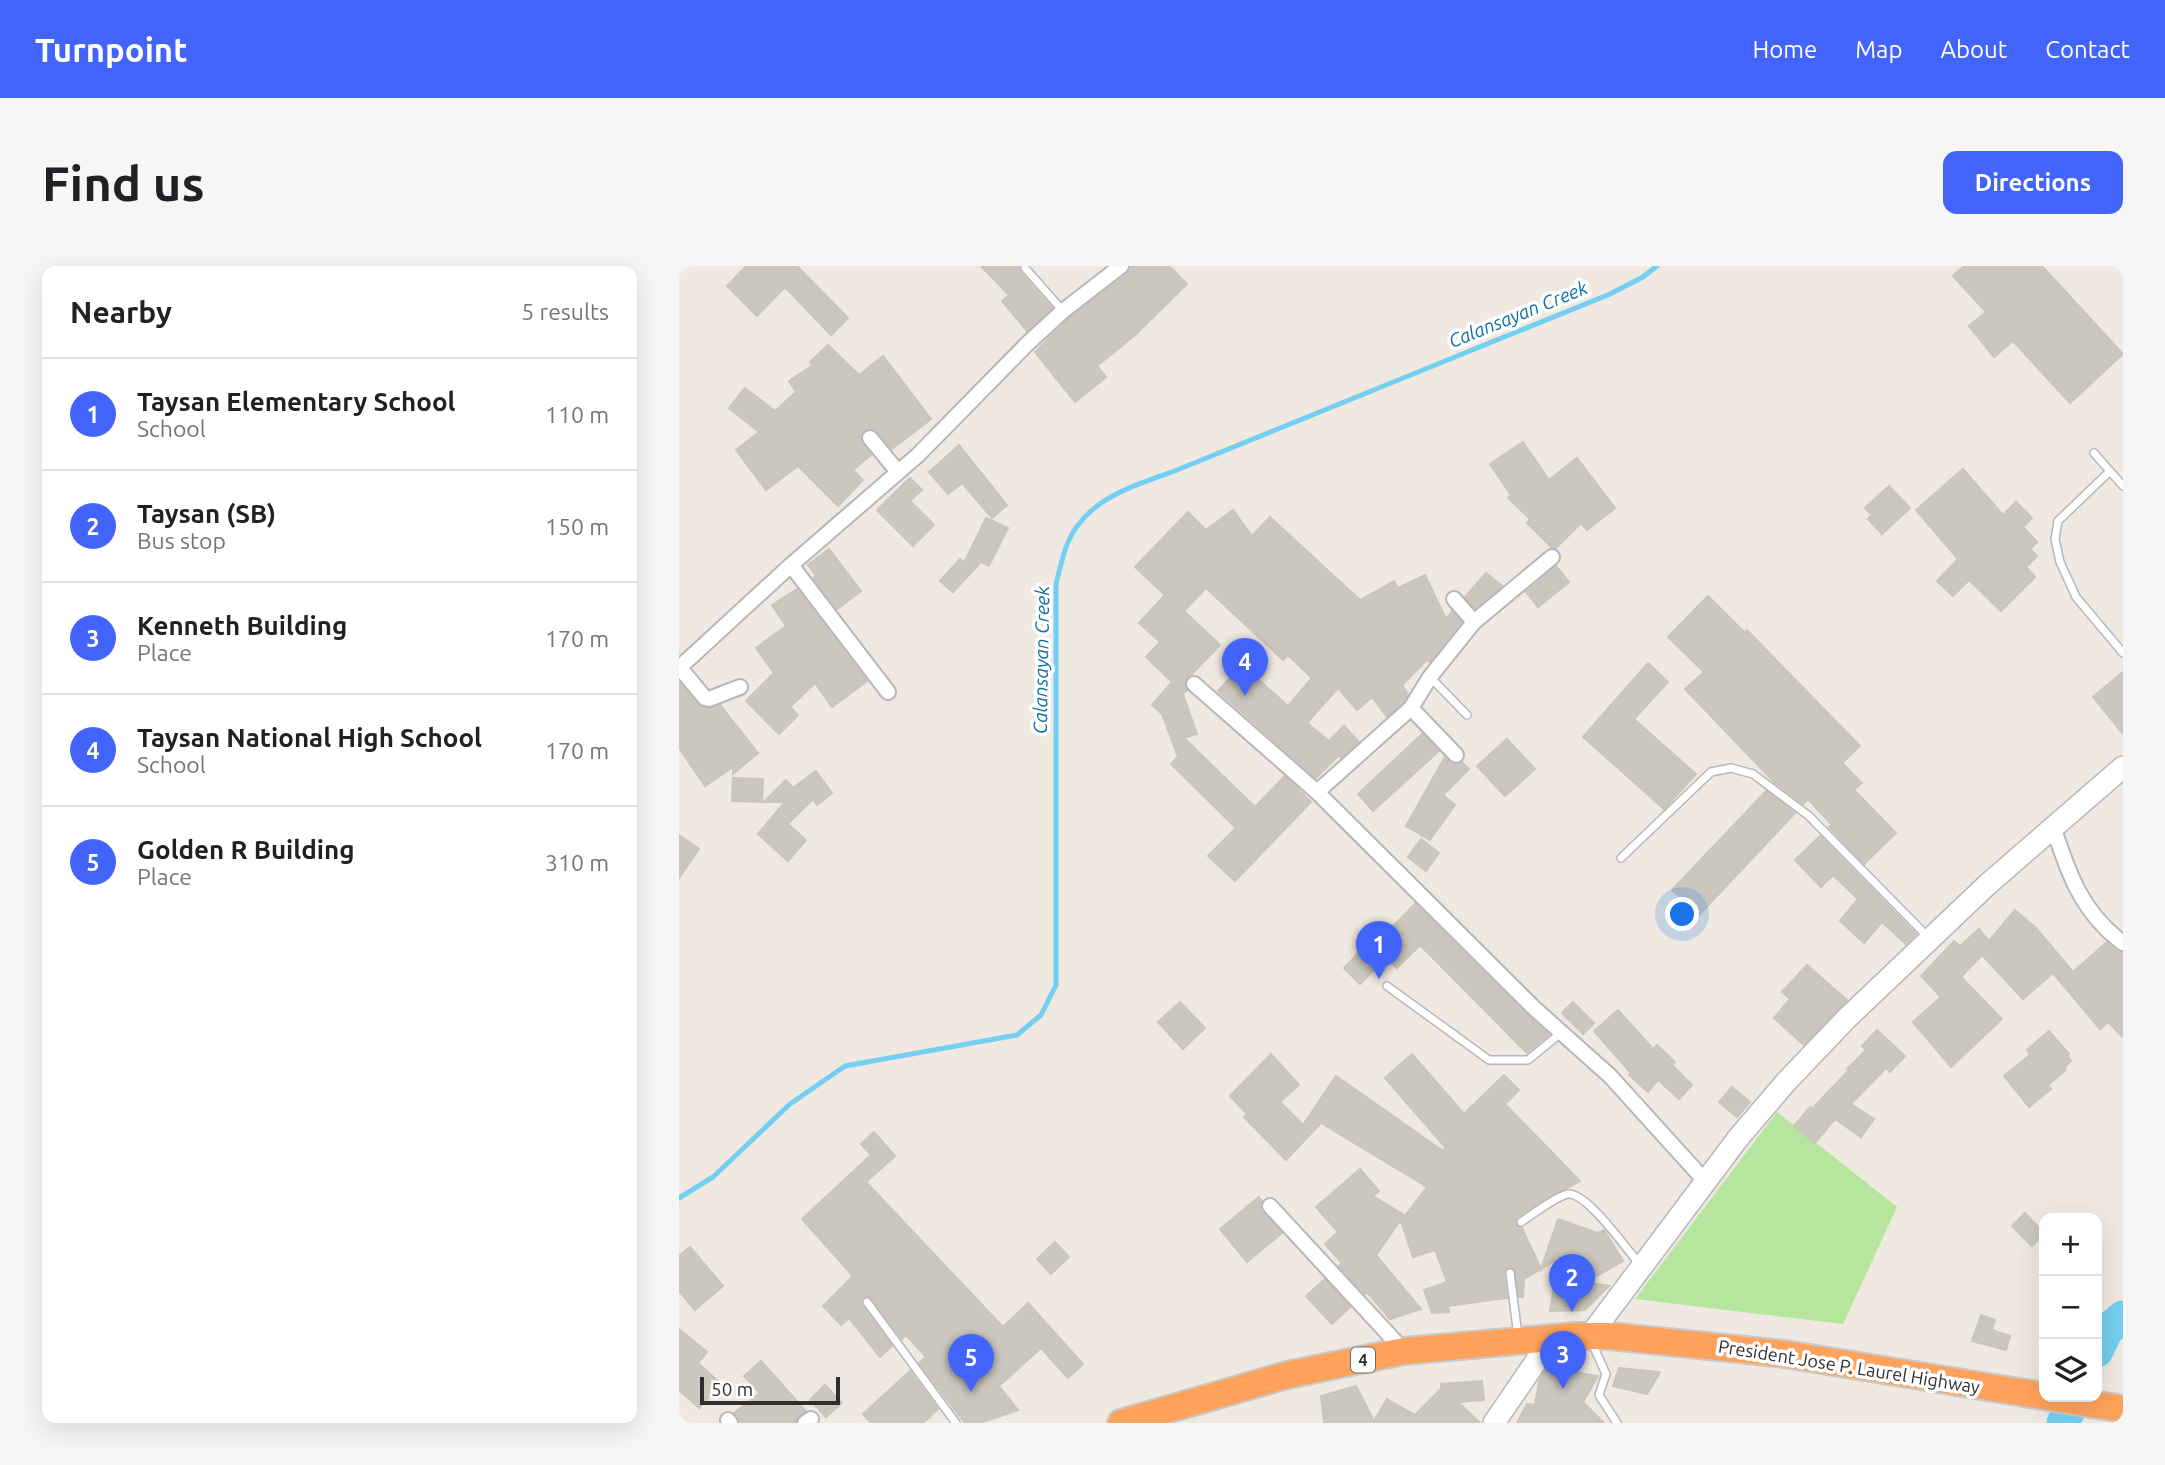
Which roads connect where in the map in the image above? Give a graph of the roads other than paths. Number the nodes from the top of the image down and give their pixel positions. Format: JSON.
{"nodes":[{"id":1,"x":1121,"y":266,"type":"edge"},
{"id":2,"x":1025,"y":268,"type":"edge"},
{"id":3,"x":1063,"y":311,"type":"junction"},
{"id":4,"x":870,"y":438,"type":"dead end"},
{"id":5,"x":2094,"y":453,"type":"dead end"},
{"id":6,"x":898,"y":472,"type":"junction"},
{"id":7,"x":2109,"y":472,"type":"junction"},
{"id":8,"x":2123,"y":486,"type":"edge"},
{"id":9,"x":1552,"y":557,"type":"dead end"},
{"id":10,"x":791,"y":565,"type":"junction"},
{"id":11,"x":1454,"y":599,"type":"dead end"},
{"id":12,"x":1474,"y":622,"type":"junction"},
{"id":13,"x":2123,"y":653,"type":"edge"},
{"id":14,"x":680,"y":668,"type":"edge"},
{"id":15,"x":1430,"y":677,"type":"junction"},
{"id":16,"x":1194,"y":684,"type":"dead end"},
{"id":17,"x":740,"y":687,"type":"dead end"},
{"id":18,"x":888,"y":692,"type":"dead end"},
{"id":19,"x":1411,"y":708,"type":"junction"},
{"id":20,"x":1467,"y":715,"type":"dead end"},
{"id":21,"x":1456,"y":755,"type":"dead end"},
{"id":22,"x":2123,"y":767,"type":"edge"},
{"id":23,"x":1317,"y":792,"type":"junction"},
{"id":24,"x":2053,"y":826,"type":"junction"},
{"id":25,"x":1621,"y":858,"type":"dead end"},
{"id":26,"x":1931,"y":940,"type":"junction"},
{"id":27,"x":2123,"y":943,"type":"edge"},
{"id":28,"x":1387,"y":986,"type":"dead end"},
{"id":29,"x":1561,"y":1033,"type":"junction"},
{"id":30,"x":1706,"y":1182,"type":"junction"},
{"id":31,"x":1270,"y":1206,"type":"dead end"},
{"id":32,"x":1521,"y":1222,"type":"dead end"},
{"id":33,"x":1641,"y":1266,"type":"junction"},
{"id":34,"x":1510,"y":1273,"type":"dead end"},
{"id":35,"x":867,"y":1302,"type":"dead end"},
{"id":36,"x":1589,"y":1337,"type":"junction"},
{"id":37,"x":1552,"y":1338,"type":"junction"},
{"id":38,"x":1519,"y":1340,"type":"junction"},
{"id":39,"x":1404,"y":1351,"type":"junction"},
{"id":40,"x":2123,"y":1409,"type":"edge"},
{"id":41,"x":956,"y":1423,"type":"edge"},
{"id":42,"x":1121,"y":1423,"type":"edge"},
{"id":43,"x":1495,"y":1423,"type":"edge"},
{"id":44,"x":1617,"y":1423,"type":"edge"}],
"edges":[{"from":1,"to":3,"type":"street"},
{"from":2,"to":3,"type":"lane"},
{"from":3,"to":6,"type":"street"},
{"from":4,"to":6,"type":"street"},
{"from":5,"to":7,"type":"lane"},
{"from":6,"to":10,"type":"street"},
{"from":7,"to":8,"type":"lane"},
{"from":7,"to":13,"type":"lane"},
{"from":9,"to":12,"type":"street"},
{"from":10,"to":14,"type":"street"},
{"from":10,"to":18,"type":"street"},
{"from":11,"to":12,"type":"street"},
{"from":12,"to":15,"type":"street"},
{"from":14,"to":17,"type":"street"},
{"from":15,"to":19,"type":"street"},
{"from":15,"to":20,"type":"lane"},
{"from":16,"to":23,"type":"street"},
{"from":19,"to":21,"type":"street"},
{"from":19,"to":23,"type":"street"},
{"from":22,"to":24,"type":"street"},
{"from":23,"to":29,"type":"street"},
{"from":24,"to":26,"type":"street"},
{"from":24,"to":27,"type":"street"},
{"from":25,"to":26,"type":"lane"},
{"from":26,"to":30,"type":"street"},
{"from":28,"to":29,"type":"lane"},
{"from":29,"to":30,"type":"street"},
{"from":30,"to":33,"type":"street"},
{"from":31,"to":39,"type":"street"},
{"from":32,"to":33,"type":"lane"},
{"from":33,"to":36,"type":"street"},
{"from":34,"to":38,"type":"lane"},
{"from":35,"to":41,"type":"lane"},
{"from":36,"to":37,"type":"highway","name":"President Jose P. Laurel Highway","number":"4"},
{"from":36,"to":40,"type":"highway","name":"President Jose P. Laurel Highway","number":"4"},
{"from":36,"to":44,"type":"lane"},
{"from":37,"to":38,"type":"highway","name":"President Jose P. Laurel Highway","number":"4"},
{"from":37,"to":43,"type":"street"},
{"from":38,"to":39,"type":"highway","name":"President Jose P. Laurel Highway","number":"4"},
{"from":39,"to":42,"type":"highway","name":"President Jose P. Laurel Highway","number":"4"}]}
